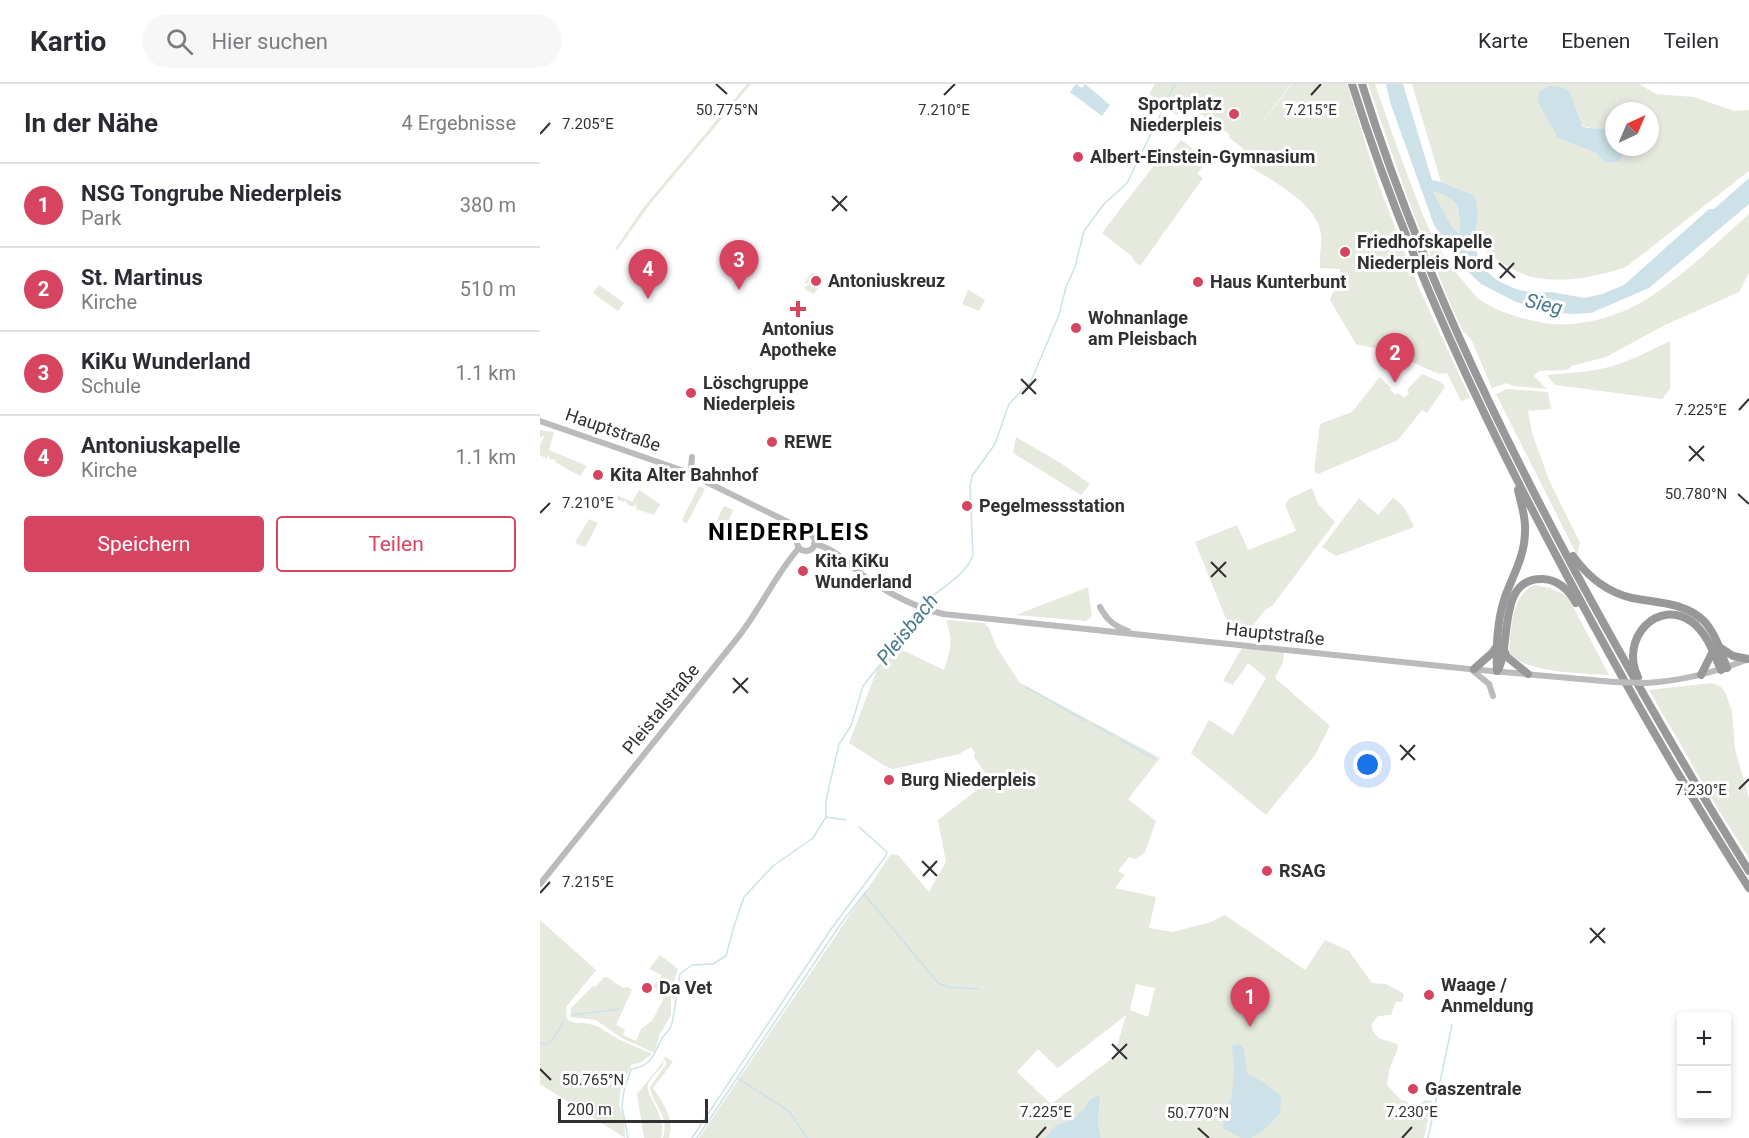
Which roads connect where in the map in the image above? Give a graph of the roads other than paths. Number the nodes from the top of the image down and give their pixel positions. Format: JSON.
{"nodes":[{"id":1,"x":1352,"y":84,"type":"edge"},
{"id":2,"x":1362,"y":84,"type":"edge"},
{"id":3,"x":540,"y":421,"type":"edge"},
{"id":4,"x":692,"y":457,"type":"dead end"},
{"id":5,"x":1513,"y":472,"type":"junction"},
{"id":6,"x":708,"y":482,"type":"junction"},
{"id":7,"x":1548,"y":521,"type":"junction"},
{"id":8,"x":801,"y":535,"type":"junction"},
{"id":9,"x":814,"y":544,"type":"junction"},
{"id":10,"x":799,"y":548,"type":"junction"},
{"id":11,"x":1100,"y":607,"type":"dead end"},
{"id":12,"x":1597,"y":632,"type":"junction"},
{"id":13,"x":1137,"y":635,"type":"junction"},
{"id":14,"x":1501,"y":648,"type":"junction"},
{"id":15,"x":1716,"y":649,"type":"junction"},
{"id":16,"x":1748,"y":658,"type":"edge"},
{"id":17,"x":1472,"y":669,"type":"junction"},
{"id":18,"x":1724,"y":669,"type":"junction"},
{"id":19,"x":1497,"y":671,"type":"junction"},
{"id":20,"x":1528,"y":674,"type":"junction"},
{"id":21,"x":1701,"y":675,"type":"junction"},
{"id":22,"x":1494,"y":696,"type":"dead end"},
{"id":23,"x":1647,"y":702,"type":"junction"},
{"id":24,"x":1749,"y":871,"type":"edge"},
{"id":25,"x":540,"y":884,"type":"edge"},
{"id":26,"x":1749,"y":888,"type":"edge"}],
"edges":[{"from":1,"to":5,"type":"highway"},
{"from":2,"to":7,"type":"highway"},
{"from":3,"to":6,"type":"main road","name":"Hauptstraße"},
{"from":4,"to":6,"type":"main road"},
{"from":5,"to":12,"type":"highway"},
{"from":5,"to":14,"type":"highway"},
{"from":6,"to":8,"type":"main road","name":"Hauptstraße"},
{"from":7,"to":15,"type":"highway"},
{"from":7,"to":23,"type":"highway"},
{"from":8,"to":9,"type":"main road"},
{"from":8,"to":10,"type":"main road"},
{"from":9,"to":10,"type":"main road"},
{"from":9,"to":13,"type":"main road","name":"Hauptstraße"},
{"from":10,"to":25,"type":"main road","name":"Pleistalstraße"},
{"from":11,"to":13,"type":"main road"},
{"from":12,"to":14,"type":"highway"},
{"from":12,"to":26,"type":"highway"},
{"from":13,"to":17,"type":"main road","name":"Hauptstraße"},
{"from":14,"to":17,"type":"highway"},
{"from":14,"to":19,"type":"highway"},
{"from":14,"to":20,"type":"highway"},
{"from":15,"to":16,"type":"highway"},
{"from":15,"to":18,"type":"highway"},
{"from":15,"to":21,"type":"highway"},
{"from":15,"to":23,"type":"highway"},
{"from":16,"to":18,"type":"main road","name":"Hauptstraße"},
{"from":17,"to":19,"type":"main road","name":"Hauptstraße"},
{"from":17,"to":22,"type":"main road"},
{"from":18,"to":21,"type":"main road","name":"Hauptstraße"},
{"from":19,"to":20,"type":"main road","name":"Hauptstraße"},
{"from":20,"to":21,"type":"main road","name":"Hauptstraße","bridge":true},
{"from":23,"to":24,"type":"highway"}]}
